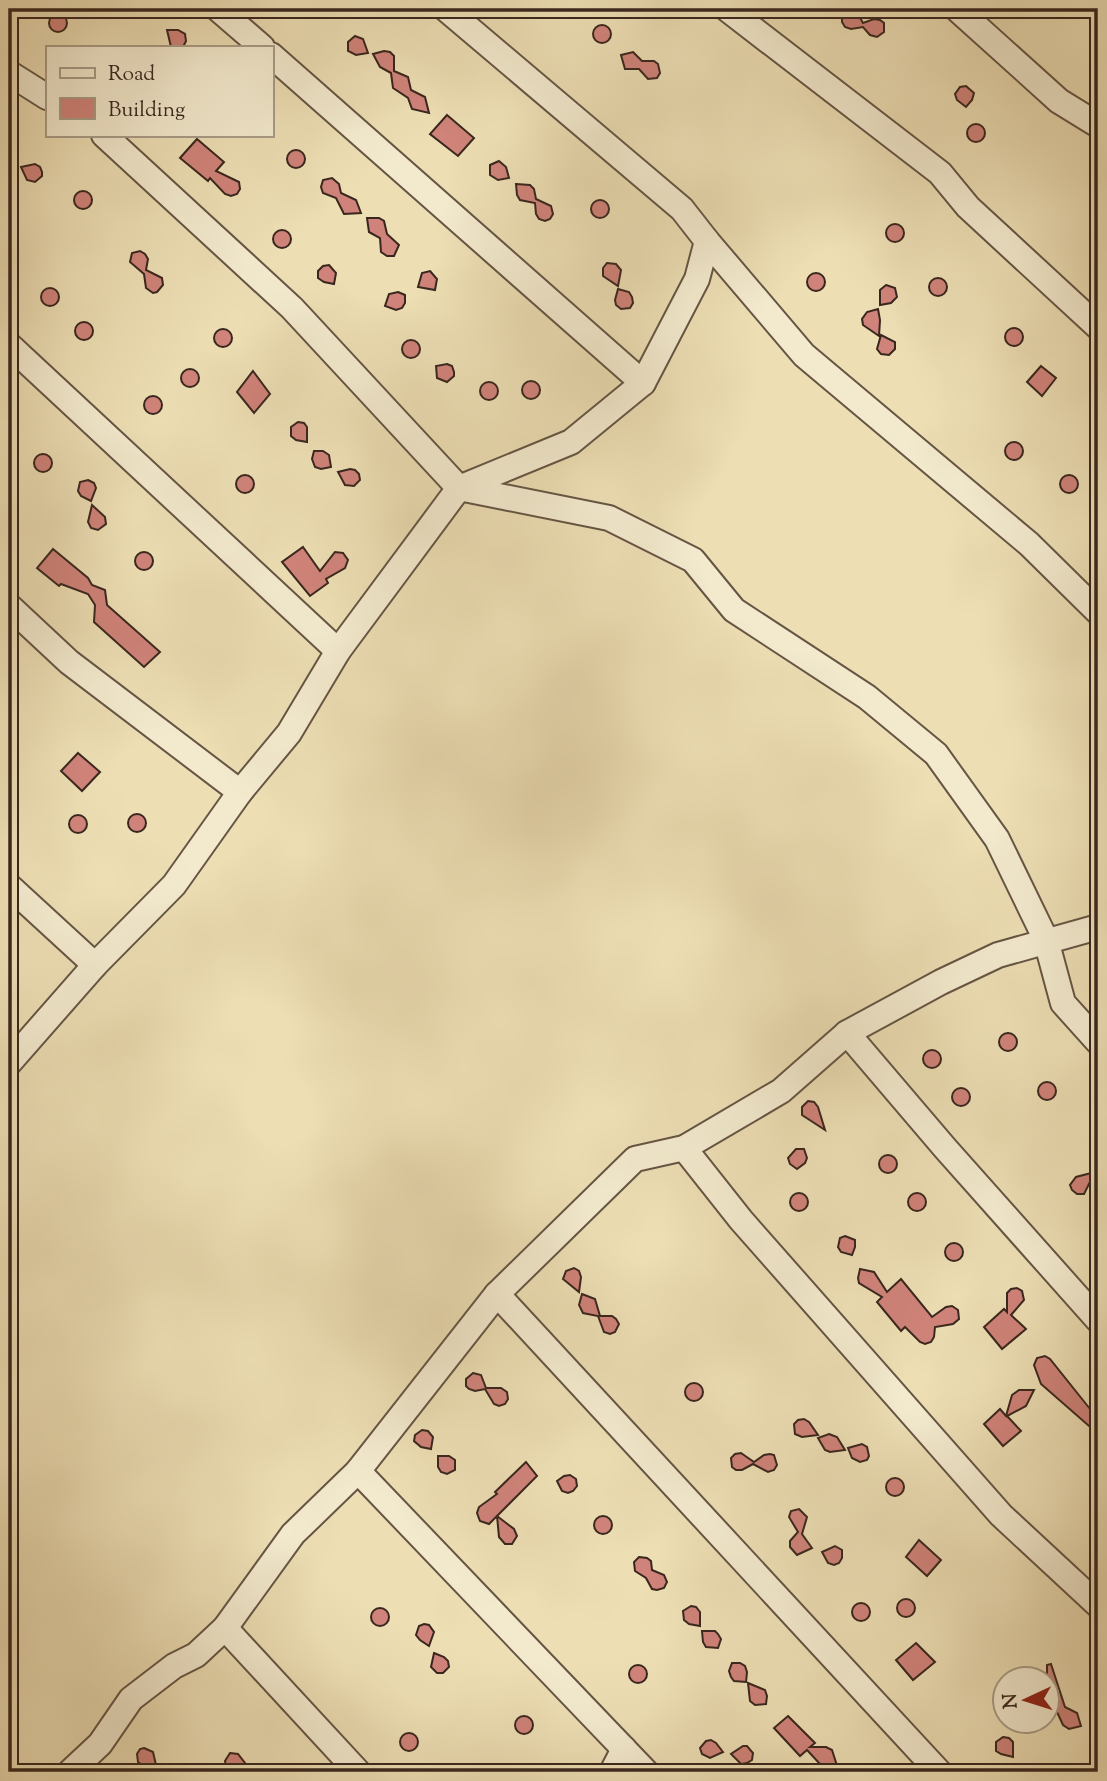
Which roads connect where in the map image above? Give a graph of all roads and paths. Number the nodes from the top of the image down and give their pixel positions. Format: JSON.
{"nodes":[{"id":1,"x":218,"y":9,"type":"edge"},
{"id":2,"x":446,"y":9,"type":"edge"},
{"id":3,"x":727,"y":9,"type":"edge"},
{"id":4,"x":957,"y":9,"type":"edge"},
{"id":5,"x":261,"y":46,"type":"edge"},
{"id":6,"x":273,"y":57,"type":"edge"},
{"id":7,"x":9,"y":73,"type":"edge"},
{"id":8,"x":46,"y":96,"type":"edge"},
{"id":9,"x":1098,"y":125,"type":"edge"},
{"id":10,"x":105,"y":136,"type":"edge"},
{"id":11,"x":707,"y":241,"type":"junction"},
{"id":12,"x":1098,"y":327,"type":"edge"},
{"id":13,"x":9,"y":345,"type":"edge"},
{"id":14,"x":643,"y":383,"type":"junction"},
{"id":15,"x":459,"y":488,"type":"junction"},
{"id":16,"x":9,"y":606,"type":"edge"},
{"id":17,"x":1098,"y":612,"type":"edge"},
{"id":18,"x":338,"y":651,"type":"junction"},
{"id":19,"x":240,"y":792,"type":"junction"},
{"id":20,"x":9,"y":886,"type":"edge"},
{"id":21,"x":1098,"y":927,"type":"edge"},
{"id":22,"x":1046,"y":940,"type":"junction"},
{"id":23,"x":95,"y":965,"type":"junction"},
{"id":24,"x":847,"y":1033,"type":"junction"},
{"id":25,"x":1098,"y":1042,"type":"edge"},
{"id":26,"x":9,"y":1063,"type":"edge"},
{"id":27,"x":684,"y":1149,"type":"junction"},
{"id":28,"x":497,"y":1294,"type":"junction"},
{"id":29,"x":1098,"y":1320,"type":"edge"},
{"id":30,"x":358,"y":1471,"type":"junction"},
{"id":31,"x":1098,"y":1605,"type":"edge"},
{"id":32,"x":225,"y":1628,"type":"junction"},
{"id":33,"x":624,"y":1749,"type":"junction"},
{"id":34,"x":70,"y":1772,"type":"edge"},
{"id":35,"x":358,"y":1772,"type":"edge"},
{"id":36,"x":612,"y":1772,"type":"edge"},
{"id":37,"x":646,"y":1772,"type":"edge"},
{"id":38,"x":939,"y":1772,"type":"edge"}],
"edges":[{"from":1,"to":5,"type":"street"},
{"from":2,"to":11,"type":"street"},
{"from":3,"to":12,"type":"street"},
{"from":4,"to":9,"type":"street"},
{"from":6,"to":14,"type":"street"},
{"from":7,"to":8,"type":"street"},
{"from":10,"to":15,"type":"street"},
{"from":11,"to":14,"type":"street"},
{"from":11,"to":17,"type":"street"},
{"from":13,"to":18,"type":"street"},
{"from":14,"to":15,"type":"street"},
{"from":15,"to":18,"type":"street"},
{"from":15,"to":22,"type":"street"},
{"from":16,"to":19,"type":"street"},
{"from":18,"to":19,"type":"street"},
{"from":19,"to":23,"type":"street"},
{"from":20,"to":23,"type":"street"},
{"from":21,"to":22,"type":"street"},
{"from":22,"to":24,"type":"street"},
{"from":22,"to":25,"type":"street"},
{"from":23,"to":26,"type":"street"},
{"from":24,"to":27,"type":"street"},
{"from":24,"to":29,"type":"street"},
{"from":27,"to":28,"type":"street"},
{"from":27,"to":31,"type":"street"},
{"from":28,"to":30,"type":"street"},
{"from":28,"to":38,"type":"street"},
{"from":30,"to":32,"type":"street"},
{"from":30,"to":33,"type":"street"},
{"from":32,"to":34,"type":"street"},
{"from":32,"to":35,"type":"street"},
{"from":33,"to":36,"type":"street"},
{"from":33,"to":37,"type":"street"}]}
